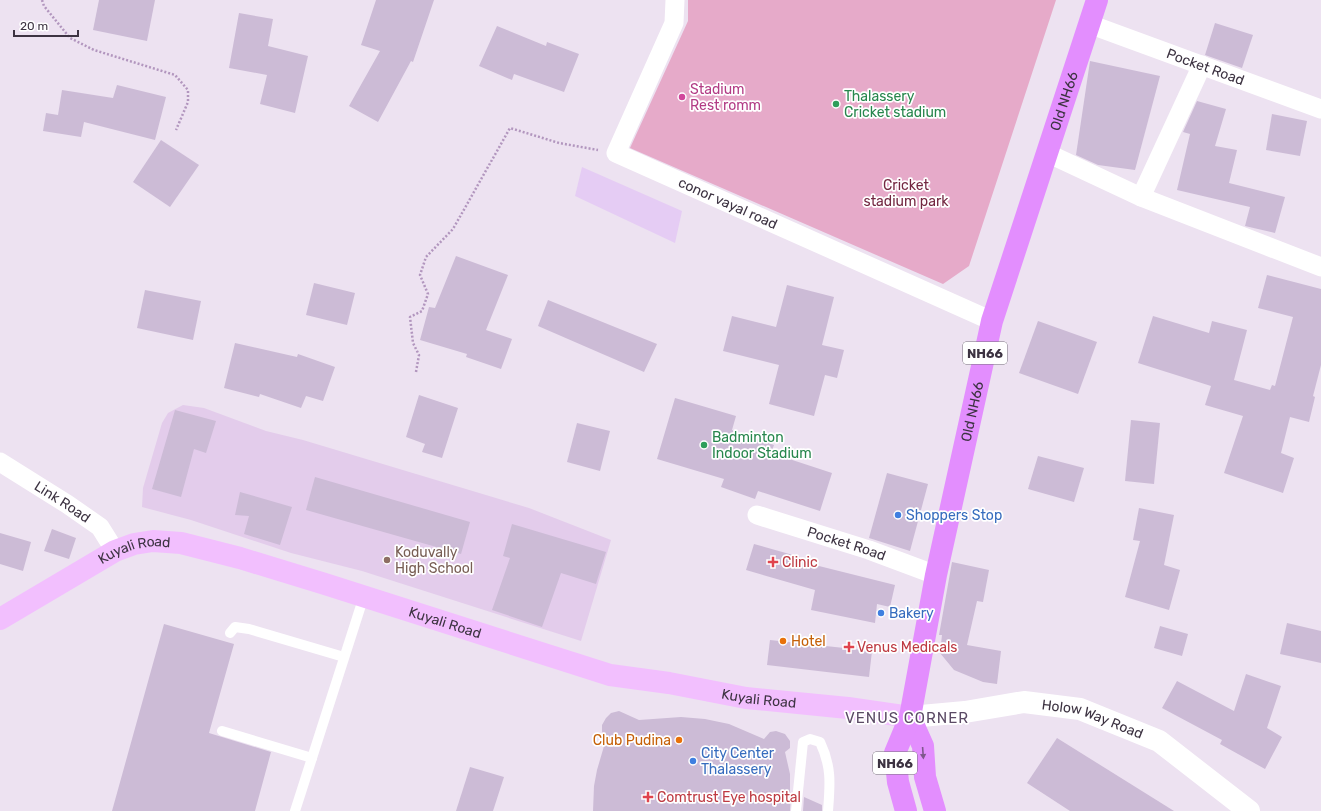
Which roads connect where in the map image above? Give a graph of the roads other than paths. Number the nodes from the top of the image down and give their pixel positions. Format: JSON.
{"nodes":[{"id":1,"x":675,"y":0,"type":"edge"},
{"id":2,"x":1097,"y":0,"type":"edge"},
{"id":3,"x":1089,"y":24,"type":"junction"},
{"id":4,"x":1202,"y":65,"type":"junction"},
{"id":5,"x":1321,"y":109,"type":"edge"},
{"id":6,"x":1047,"y":153,"type":"junction"},
{"id":7,"x":1141,"y":197,"type":"junction"},
{"id":8,"x":1321,"y":267,"type":"edge"},
{"id":9,"x":992,"y":321,"type":"junction"},
{"id":10,"x":0,"y":462,"type":"edge"},
{"id":11,"x":757,"y":515,"type":"dead end"},
{"id":12,"x":114,"y":551,"type":"junction"},
{"id":13,"x":936,"y":575,"type":"junction"},
{"id":14,"x":364,"y":596,"type":"junction"},
{"id":15,"x":0,"y":619,"type":"edge"},
{"id":16,"x":230,"y":633,"type":"dead end"},
{"id":17,"x":344,"y":657,"type":"junction"},
{"id":18,"x":910,"y":716,"type":"junction"},
{"id":19,"x":222,"y":731,"type":"dead end"},
{"id":20,"x":312,"y":758,"type":"junction"},
{"id":21,"x":295,"y":811,"type":"edge"},
{"id":22,"x":796,"y":811,"type":"edge"},
{"id":23,"x":828,"y":811,"type":"edge"},
{"id":24,"x":906,"y":811,"type":"edge"},
{"id":25,"x":935,"y":811,"type":"edge"},
{"id":26,"x":1249,"y":811,"type":"edge"}],
"edges":[{"from":1,"to":9,"type":"street","name":"conor vayal road"},
{"from":2,"to":3,"type":"main road","name":"Old NH66","number":"NH66"},
{"from":3,"to":4,"type":"street","name":"Pocket Road"},
{"from":3,"to":6,"type":"main road","name":"Old NH66","number":"NH66"},
{"from":4,"to":5,"type":"street","name":"Pocket Road"},
{"from":4,"to":7,"type":"street"},
{"from":6,"to":7,"type":"street"},
{"from":6,"to":9,"type":"main road","name":"Old NH66","number":"NH66"},
{"from":7,"to":8,"type":"street"},
{"from":9,"to":13,"type":"main road","name":"Old NH66","number":"NH66"},
{"from":10,"to":12,"type":"street","name":"Link Road"},
{"from":11,"to":13,"type":"street","name":"Pocket Road"},
{"from":12,"to":14,"type":"main road","name":"Kuyali Road"},
{"from":12,"to":15,"type":"main road","name":"Kuyali Road"},
{"from":13,"to":18,"type":"main road","name":"Old NH66","number":"NH66"},
{"from":14,"to":17,"type":"lane"},
{"from":14,"to":18,"type":"main road","name":"Kuyali Road"},
{"from":16,"to":17,"type":"lane"},
{"from":17,"to":20,"type":"lane"},
{"from":18,"to":24,"type":"main road","name":"Old NH66","number":"NH66"},
{"from":18,"to":25,"type":"main road","number":"NH66","one_way":true},
{"from":18,"to":26,"type":"street","name":"Holow Way Road"},
{"from":19,"to":20,"type":"lane"},
{"from":20,"to":21,"type":"lane"},
{"from":22,"to":23,"type":"lane"}]}
